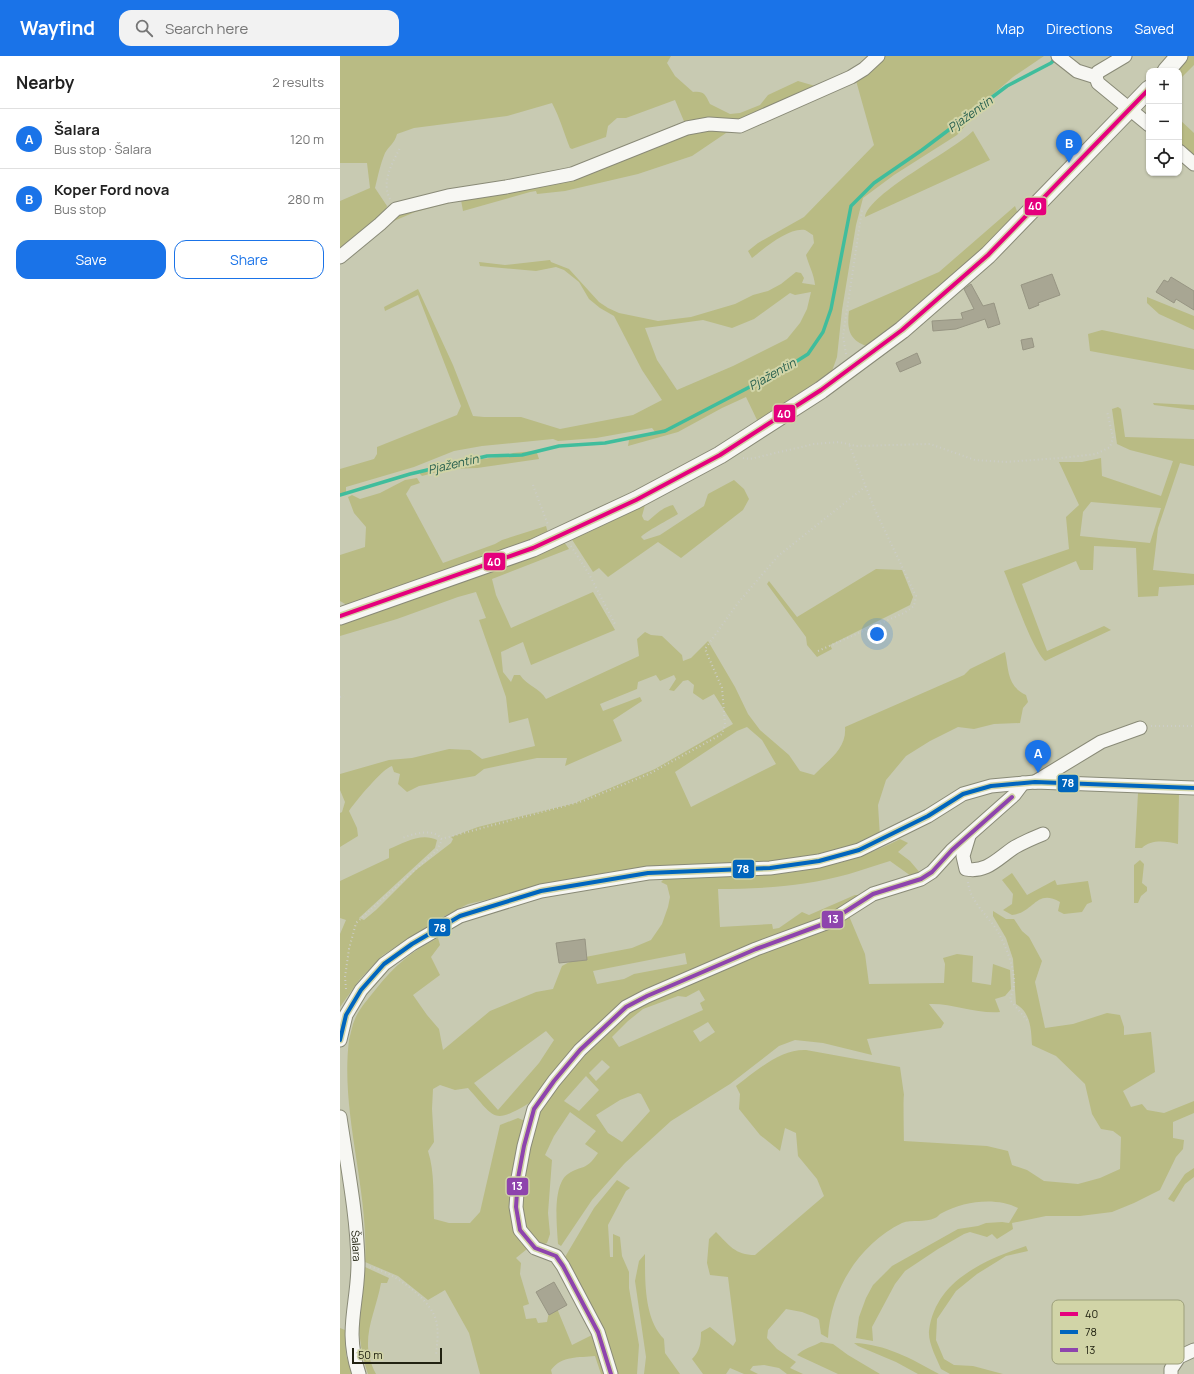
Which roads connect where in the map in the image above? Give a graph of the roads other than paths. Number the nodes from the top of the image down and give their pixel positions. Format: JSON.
{"nodes":[{"id":1,"x":878,"y":56,"type":"edge"},
{"id":2,"x":1125,"y":56,"type":"edge"},
{"id":3,"x":1179,"y":56,"type":"edge"},
{"id":4,"x":1060,"y":58,"type":"edge"},
{"id":5,"x":1169,"y":68,"type":"edge"},
{"id":6,"x":1096,"y":77,"type":"junction"},
{"id":7,"x":1146,"y":93,"type":"edge"},
{"id":8,"x":1131,"y":110,"type":"junction"},
{"id":9,"x":1146,"y":122,"type":"edge"},
{"id":10,"x":1182,"y":154,"type":"edge"},
{"id":11,"x":1194,"y":164,"type":"edge"},
{"id":12,"x":340,"y":257,"type":"edge"},
{"id":13,"x":340,"y":616,"type":"edge"},
{"id":14,"x":1140,"y":728,"type":"road end"},
{"id":15,"x":1029,"y":782,"type":"junction"},
{"id":16,"x":1194,"y":788,"type":"edge"},
{"id":17,"x":1042,"y":834,"type":"dead end"},
{"id":18,"x":969,"y":836,"type":"junction"},
{"id":19,"x":340,"y":1040,"type":"edge"},
{"id":20,"x":340,"y":1117,"type":"edge"},
{"id":21,"x":1194,"y":1350,"type":"edge"},
{"id":22,"x":1184,"y":1355,"type":"edge"},
{"id":23,"x":1174,"y":1364,"type":"edge"},
{"id":24,"x":359,"y":1374,"type":"edge"},
{"id":25,"x":611,"y":1374,"type":"edge"},
{"id":26,"x":1172,"y":1374,"type":"edge"}],
"edges":[{"from":1,"to":12,"type":"street"},
{"from":2,"to":6,"type":"street"},
{"from":3,"to":5,"type":"main road"},
{"from":4,"to":6,"type":"street"},
{"from":6,"to":8,"type":"street"},
{"from":7,"to":8,"type":"main road"},
{"from":8,"to":9,"type":"street"},
{"from":8,"to":13,"type":"main road"},
{"from":10,"to":11,"type":"street"},
{"from":14,"to":15,"type":"street"},
{"from":15,"to":16,"type":"street"},
{"from":15,"to":18,"type":"street"},
{"from":15,"to":19,"type":"street"},
{"from":17,"to":18,"type":"street"},
{"from":18,"to":25,"type":"street"},
{"from":20,"to":24,"type":"street","name":"Šalara"},
{"from":21,"to":22,"type":"street"},
{"from":23,"to":26,"type":"street"}]}
